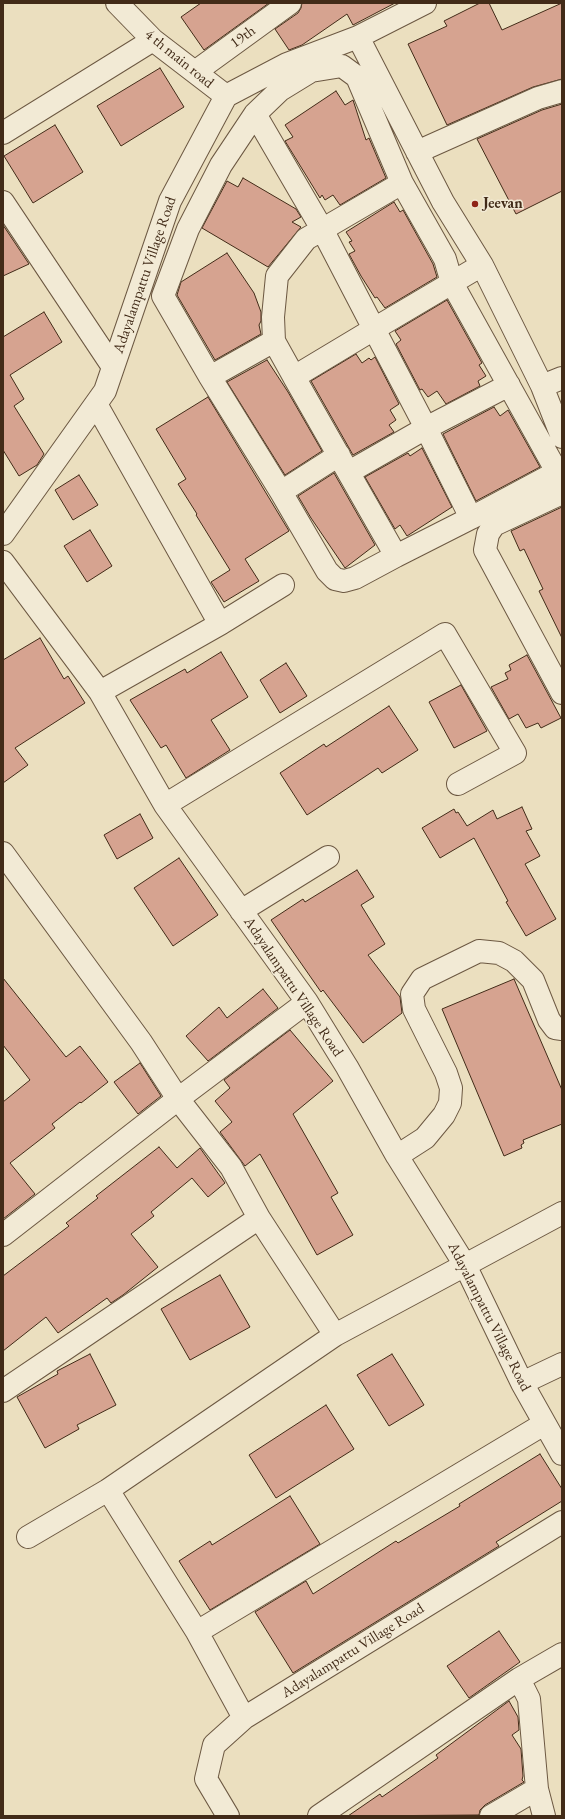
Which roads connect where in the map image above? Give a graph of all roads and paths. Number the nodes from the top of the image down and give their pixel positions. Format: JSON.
{"nodes":[{"id":1,"x":117,"y":3,"type":"edge"},
{"id":2,"x":290,"y":3,"type":"edge"},
{"id":3,"x":425,"y":3,"type":"edge"},
{"id":4,"x":358,"y":37,"type":"junction"},
{"id":5,"x":153,"y":40,"type":"junction"},
{"id":6,"x":195,"y":72,"type":"junction"},
{"id":7,"x":562,"y":91,"type":"edge"},
{"id":8,"x":226,"y":96,"type":"junction"},
{"id":9,"x":255,"y":114,"type":"junction"},
{"id":10,"x":3,"y":133,"type":"edge"},
{"id":11,"x":417,"y":152,"type":"junction"},
{"id":12,"x":402,"y":182,"type":"junction"},
{"id":13,"x":3,"y":202,"type":"edge"},
{"id":14,"x":322,"y":228,"type":"junction"},
{"id":15,"x":482,"y":265,"type":"junction"},
{"id":16,"x":452,"y":283,"type":"junction"},
{"id":17,"x":374,"y":329,"type":"junction"},
{"id":18,"x":274,"y":340,"type":"junction"},
{"id":19,"x":113,"y":367,"type":"junction"},
{"id":20,"x":210,"y":377,"type":"junction"},
{"id":21,"x":294,"y":377,"type":"junction"},
{"id":22,"x":562,"y":378,"type":"edge"},
{"id":23,"x":509,"y":385,"type":"junction"},
{"id":24,"x":542,"y":386,"type":"junction"},
{"id":25,"x":96,"y":404,"type":"junction"},
{"id":26,"x":426,"y":428,"type":"junction"},
{"id":27,"x":562,"y":437,"type":"edge"},
{"id":28,"x":344,"y":463,"type":"junction"},
{"id":29,"x":281,"y":492,"type":"junction"},
{"id":30,"x":562,"y":493,"type":"edge"},
{"id":31,"x":471,"y":518,"type":"junction"},
{"id":32,"x":3,"y":534,"type":"edge"},
{"id":33,"x":396,"y":556,"type":"junction"},
{"id":34,"x":3,"y":562,"type":"edge"},
{"id":35,"x":283,"y":585,"type":"dead end"},
{"id":36,"x":220,"y":624,"type":"junction"},
{"id":37,"x":100,"y":692,"type":"junction"},
{"id":38,"x":562,"y":694,"type":"edge"},
{"id":39,"x":458,"y":784,"type":"dead end"},
{"id":40,"x":165,"y":805,"type":"junction"},
{"id":41,"x":3,"y":853,"type":"edge"},
{"id":42,"x":328,"y":857,"type":"dead end"},
{"id":43,"x":241,"y":911,"type":"junction"},
{"id":44,"x":307,"y":1002,"type":"junction"},
{"id":45,"x":560,"y":1034,"type":"edge"},
{"id":46,"x":178,"y":1099,"type":"junction"},
{"id":47,"x":397,"y":1156,"type":"junction"},
{"id":48,"x":562,"y":1213,"type":"edge"},
{"id":49,"x":259,"y":1218,"type":"junction"},
{"id":50,"x":3,"y":1235,"type":"edge"},
{"id":51,"x":465,"y":1266,"type":"junction"},
{"id":52,"x":335,"y":1335,"type":"junction"},
{"id":53,"x":562,"y":1364,"type":"edge"},
{"id":54,"x":522,"y":1383,"type":"junction"},
{"id":55,"x":3,"y":1391,"type":"edge"},
{"id":56,"x":544,"y":1424,"type":"junction"},
{"id":57,"x":562,"y":1454,"type":"edge"},
{"id":58,"x":108,"y":1490,"type":"junction"},
{"id":59,"x":562,"y":1522,"type":"edge"},
{"id":60,"x":28,"y":1537,"type":"dead end"},
{"id":61,"x":197,"y":1632,"type":"junction"},
{"id":62,"x":562,"y":1654,"type":"edge"},
{"id":63,"x":519,"y":1679,"type":"junction"},
{"id":64,"x":244,"y":1718,"type":"junction"},
{"id":65,"x":537,"y":1789,"type":"junction"},
{"id":66,"x":228,"y":1816,"type":"edge"},
{"id":67,"x":319,"y":1816,"type":"edge"},
{"id":68,"x":491,"y":1816,"type":"edge"},
{"id":69,"x":544,"y":1816,"type":"edge"}],
"edges":[{"from":1,"to":5,"type":"street","name":"4 th main road"},
{"from":2,"to":6,"type":"street","name":"19th"},
{"from":3,"to":4,"type":"street"},
{"from":4,"to":8,"type":"street"},
{"from":4,"to":11,"type":"street"},
{"from":5,"to":6,"type":"street","name":"4 th main road"},
{"from":5,"to":10,"type":"street"},
{"from":6,"to":8,"type":"street","name":"4 th main road"},
{"from":7,"to":11,"type":"street"},
{"from":8,"to":19,"type":"street","name":"Adayalampattu Village Road"},
{"from":9,"to":12,"type":"street"},
{"from":9,"to":14,"type":"street"},
{"from":9,"to":20,"type":"street"},
{"from":11,"to":15,"type":"street"},
{"from":12,"to":14,"type":"street"},
{"from":12,"to":16,"type":"street"},
{"from":13,"to":19,"type":"street"},
{"from":14,"to":17,"type":"street"},
{"from":14,"to":18,"type":"street"},
{"from":15,"to":16,"type":"street"},
{"from":15,"to":24,"type":"street"},
{"from":16,"to":17,"type":"street"},
{"from":16,"to":23,"type":"street"},
{"from":17,"to":21,"type":"street"},
{"from":17,"to":26,"type":"street"},
{"from":18,"to":20,"type":"street"},
{"from":18,"to":21,"type":"street"},
{"from":19,"to":25,"type":"street","name":"Adayalampattu Village Road"},
{"from":20,"to":29,"type":"street"},
{"from":21,"to":28,"type":"street"},
{"from":22,"to":24,"type":"street"},
{"from":23,"to":26,"type":"street"},
{"from":23,"to":31,"type":"street"},
{"from":24,"to":27,"type":"street"},
{"from":25,"to":32,"type":"street","name":"Adayalampattu Village Road"},
{"from":25,"to":36,"type":"street"},
{"from":26,"to":28,"type":"street"},
{"from":26,"to":31,"type":"street"},
{"from":28,"to":29,"type":"street"},
{"from":28,"to":33,"type":"street"},
{"from":29,"to":33,"type":"street"},
{"from":30,"to":38,"type":"street"},
{"from":31,"to":33,"type":"street"},
{"from":34,"to":37,"type":"street","name":"Adayalampattu Village Road"},
{"from":35,"to":36,"type":"street"},
{"from":36,"to":37,"type":"street"},
{"from":37,"to":40,"type":"street","name":"Adayalampattu Village Road"},
{"from":39,"to":40,"type":"street"},
{"from":40,"to":43,"type":"street","name":"Adayalampattu Village Road"},
{"from":41,"to":46,"type":"street"},
{"from":42,"to":43,"type":"street"},
{"from":43,"to":44,"type":"street","name":"Adayalampattu Village Road"},
{"from":44,"to":46,"type":"street"},
{"from":44,"to":47,"type":"street","name":"Adayalampattu Village Road"},
{"from":45,"to":47,"type":"street"},
{"from":46,"to":49,"type":"street"},
{"from":46,"to":50,"type":"street"},
{"from":47,"to":51,"type":"street","name":"Adayalampattu Village Road"},
{"from":48,"to":51,"type":"street"},
{"from":49,"to":52,"type":"street"},
{"from":49,"to":55,"type":"street"},
{"from":51,"to":52,"type":"street"},
{"from":51,"to":54,"type":"street","name":"Adayalampattu Village Road"},
{"from":52,"to":58,"type":"street"},
{"from":53,"to":54,"type":"street"},
{"from":54,"to":56,"type":"street","name":"Adayalampattu Village Road"},
{"from":56,"to":57,"type":"street","name":"Adayalampattu Village Road"},
{"from":56,"to":61,"type":"street"},
{"from":58,"to":60,"type":"street"},
{"from":58,"to":61,"type":"street"},
{"from":59,"to":64,"type":"street","name":"Adayalampattu Village Road"},
{"from":61,"to":64,"type":"street"},
{"from":62,"to":63,"type":"street"},
{"from":63,"to":65,"type":"street"},
{"from":63,"to":67,"type":"street"},
{"from":64,"to":66,"type":"street","name":"Adayalampattu Village Road"},
{"from":65,"to":68,"type":"street"},
{"from":65,"to":69,"type":"street"}]}
